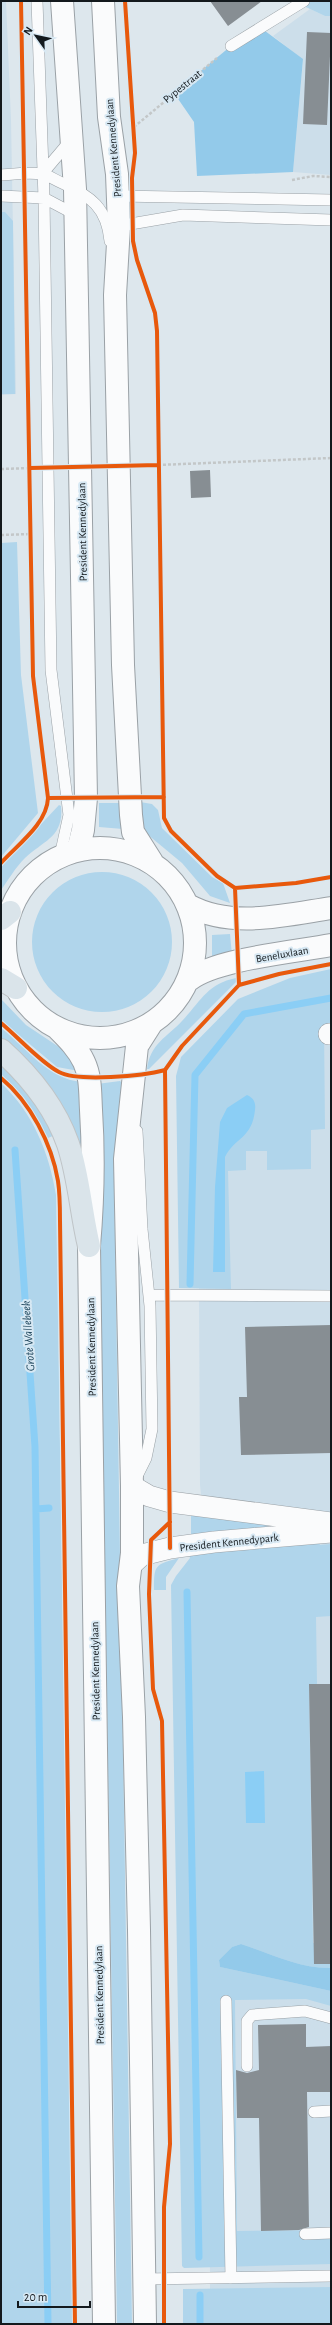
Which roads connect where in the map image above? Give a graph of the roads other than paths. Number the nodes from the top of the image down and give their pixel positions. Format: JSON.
{"nodes":[{"id":1,"x":37,"y":1,"type":"edge"},
{"id":2,"x":62,"y":1,"type":"edge"},
{"id":3,"x":103,"y":1,"type":"edge"},
{"id":4,"x":304,"y":1,"type":"edge"},
{"id":5,"x":232,"y":46,"type":"road end"},
{"id":6,"x":71,"y":140,"type":"junction"},
{"id":7,"x":42,"y":174,"type":"junction"},
{"id":8,"x":1,"y":175,"type":"edge"},
{"id":9,"x":75,"y":189,"type":"junction"},
{"id":10,"x":1,"y":196,"type":"edge"},
{"id":11,"x":118,"y":196,"type":"junction"},
{"id":12,"x":44,"y":198,"type":"junction"},
{"id":13,"x":331,"y":200,"type":"edge"},
{"id":14,"x":76,"y":215,"type":"junction"},
{"id":15,"x":331,"y":220,"type":"edge"},
{"id":16,"x":119,"y":226,"type":"junction"},
{"id":17,"x":116,"y":296,"type":"junction"},
{"id":18,"x":69,"y":853,"type":"junction"},
{"id":19,"x":152,"y":862,"type":"junction"},
{"id":20,"x":188,"y":905,"type":"junction"},
{"id":21,"x":331,"y":908,"type":"edge"},
{"id":22,"x":5,"y":915,"type":"edge"},
{"id":23,"x":331,"y":946,"type":"edge"},
{"id":24,"x":189,"y":980,"type":"junction"},
{"id":25,"x":8,"y":983,"type":"edge"},
{"id":26,"x":151,"y":1024,"type":"junction"},
{"id":27,"x":58,"y":1029,"type":"junction"},
{"id":28,"x":1,"y":1050,"type":"edge"},
{"id":29,"x":133,"y":1075,"type":"junction"},
{"id":30,"x":89,"y":1246,"type":"junction"},
{"id":31,"x":149,"y":1295,"type":"junction"},
{"id":32,"x":331,"y":1296,"type":"edge"},
{"id":33,"x":132,"y":1486,"type":"junction"},
{"id":34,"x":331,"y":1523,"type":"edge"},
{"id":35,"x":331,"y":1532,"type":"edge"},
{"id":36,"x":131,"y":1564,"type":"junction"},
{"id":37,"x":226,"y":2001,"type":"dead end"},
{"id":38,"x":331,"y":2018,"type":"edge"},
{"id":39,"x":247,"y":2066,"type":"dead end"},
{"id":40,"x":331,"y":2111,"type":"edge"},
{"id":41,"x":314,"y":2112,"type":"dead end"},
{"id":42,"x":331,"y":2233,"type":"edge"},
{"id":43,"x":305,"y":2234,"type":"dead end"},
{"id":44,"x":331,"y":2276,"type":"edge"},
{"id":45,"x":231,"y":2278,"type":"junction"},
{"id":46,"x":144,"y":2279,"type":"junction"},
{"id":47,"x":104,"y":2324,"type":"edge"},
{"id":48,"x":145,"y":2324,"type":"edge"}],
"edges":[{"from":1,"to":7,"type":"lane"},
{"from":2,"to":6,"type":"main road","name":"President Kennedylaan"},
{"from":3,"to":11,"type":"main road","name":"President Kennedylaan"},
{"from":4,"to":5,"type":"lane"},
{"from":6,"to":7,"type":"lane"},
{"from":6,"to":9,"type":"main road","name":"President Kennedylaan"},
{"from":7,"to":8,"type":"lane"},
{"from":7,"to":9,"type":"lane"},
{"from":7,"to":12,"type":"lane"},
{"from":9,"to":14,"type":"main road","name":"President Kennedylaan"},
{"from":9,"to":17,"type":"lane","name":"President Kennedylaan"},
{"from":10,"to":12,"type":"lane"},
{"from":11,"to":13,"type":"lane"},
{"from":11,"to":16,"type":"main road","name":"President Kennedylaan"},
{"from":12,"to":14,"type":"lane"},
{"from":12,"to":18,"type":"lane"},
{"from":14,"to":18,"type":"main road","name":"President Kennedylaan"},
{"from":15,"to":16,"type":"lane"},
{"from":16,"to":17,"type":"main road","name":"President Kennedylaan"},
{"from":17,"to":19,"type":"main road","name":"President Kennedylaan"},
{"from":18,"to":19,"type":"main road"},
{"from":18,"to":22,"type":"main road"},
{"from":19,"to":20,"type":"main road"},
{"from":20,"to":21,"type":"main road"},
{"from":20,"to":24,"type":"main road"},
{"from":22,"to":25,"type":"main road"},
{"from":23,"to":24,"type":"main road","name":"Beneluxlaan"},
{"from":24,"to":26,"type":"main road"},
{"from":25,"to":27,"type":"main road"},
{"from":26,"to":27,"type":"main road"},
{"from":26,"to":29,"type":"main road"},
{"from":27,"to":30,"type":"main road","name":"President Kennedylaan"},
{"from":28,"to":30,"type":"highway"},
{"from":29,"to":31,"type":"lane"},
{"from":29,"to":33,"type":"main road"},
{"from":30,"to":47,"type":"main road","name":"President Kennedylaan"},
{"from":31,"to":32,"type":"lane"},
{"from":31,"to":33,"type":"lane"},
{"from":33,"to":34,"type":"street","name":"President Kennedypark"},
{"from":33,"to":36,"type":"main road"},
{"from":35,"to":36,"type":"street","name":"President Kennedypark"},
{"from":36,"to":46,"type":"main road"},
{"from":37,"to":45,"type":"lane"},
{"from":38,"to":39,"type":"lane"},
{"from":40,"to":41,"type":"lane"},
{"from":42,"to":43,"type":"lane"},
{"from":44,"to":45,"type":"lane"},
{"from":45,"to":46,"type":"lane"},
{"from":46,"to":48,"type":"main road"}]}
